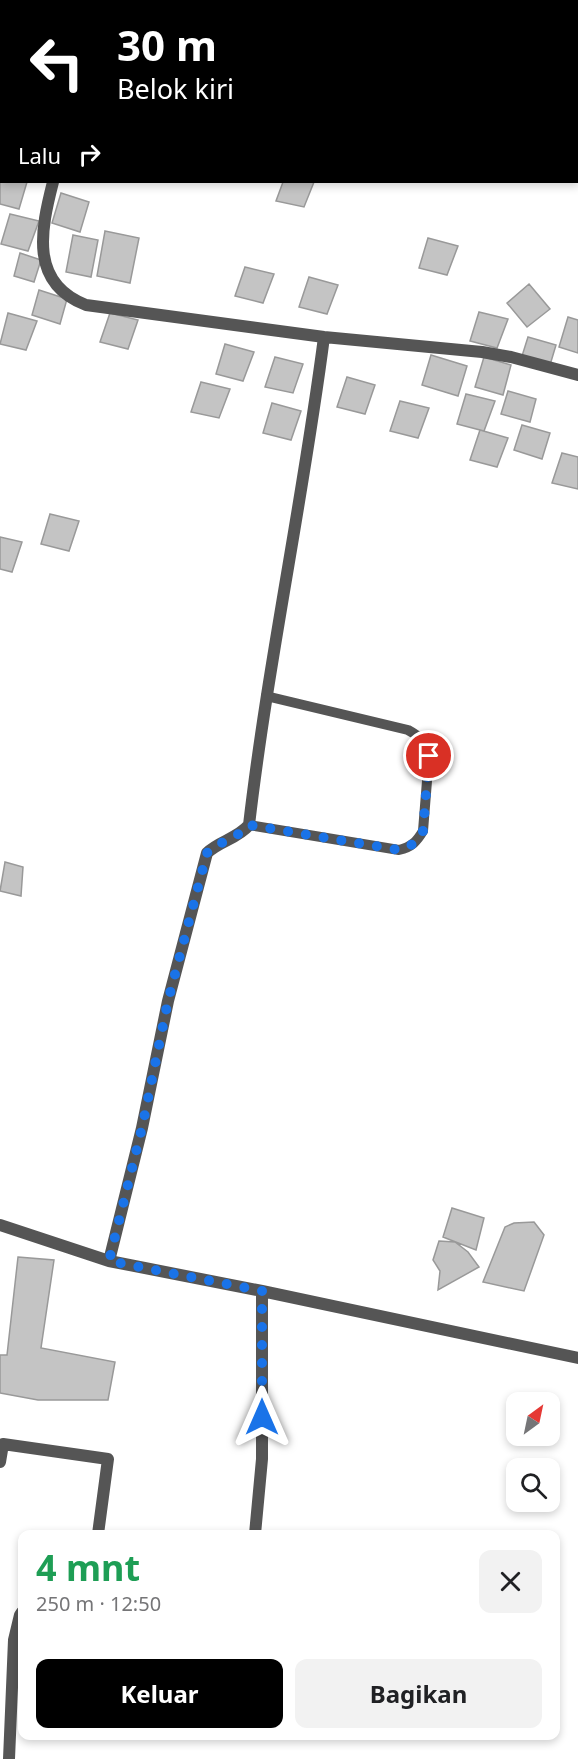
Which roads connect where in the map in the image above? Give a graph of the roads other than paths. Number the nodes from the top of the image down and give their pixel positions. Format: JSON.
{"nodes":[{"id":1,"x":53,"y":183,"type":"edge"},
{"id":2,"x":324,"y":337,"type":"junction"},
{"id":3,"x":578,"y":375,"type":"edge"},
{"id":4,"x":266,"y":696,"type":"junction"},
{"id":5,"x":249,"y":825,"type":"junction"},
{"id":6,"x":0,"y":1225,"type":"edge"},
{"id":7,"x":109,"y":1261,"type":"junction"},
{"id":8,"x":262,"y":1291,"type":"junction"},
{"id":9,"x":578,"y":1358,"type":"edge"},
{"id":10,"x":0,"y":1462,"type":"edge"},
{"id":11,"x":99,"y":1530,"type":"edge"},
{"id":12,"x":255,"y":1530,"type":"edge"},
{"id":13,"x":18,"y":1626,"type":"edge"},
{"id":14,"x":6,"y":1693,"type":"edge"},
{"id":15,"x":9,"y":1759,"type":"edge"}],
"edges":[{"from":1,"to":2,"type":"street"},
{"from":2,"to":3,"type":"street"},
{"from":2,"to":4,"type":"street"},
{"from":4,"to":5,"type":"street"},
{"from":4,"to":5,"type":"lane"},
{"from":5,"to":7,"type":"street"},
{"from":6,"to":7,"type":"street"},
{"from":7,"to":8,"type":"street"},
{"from":8,"to":9,"type":"street"},
{"from":8,"to":12,"type":"street"},
{"from":10,"to":11,"type":"street"},
{"from":13,"to":14,"type":"street"},
{"from":14,"to":15,"type":"street"}]}
